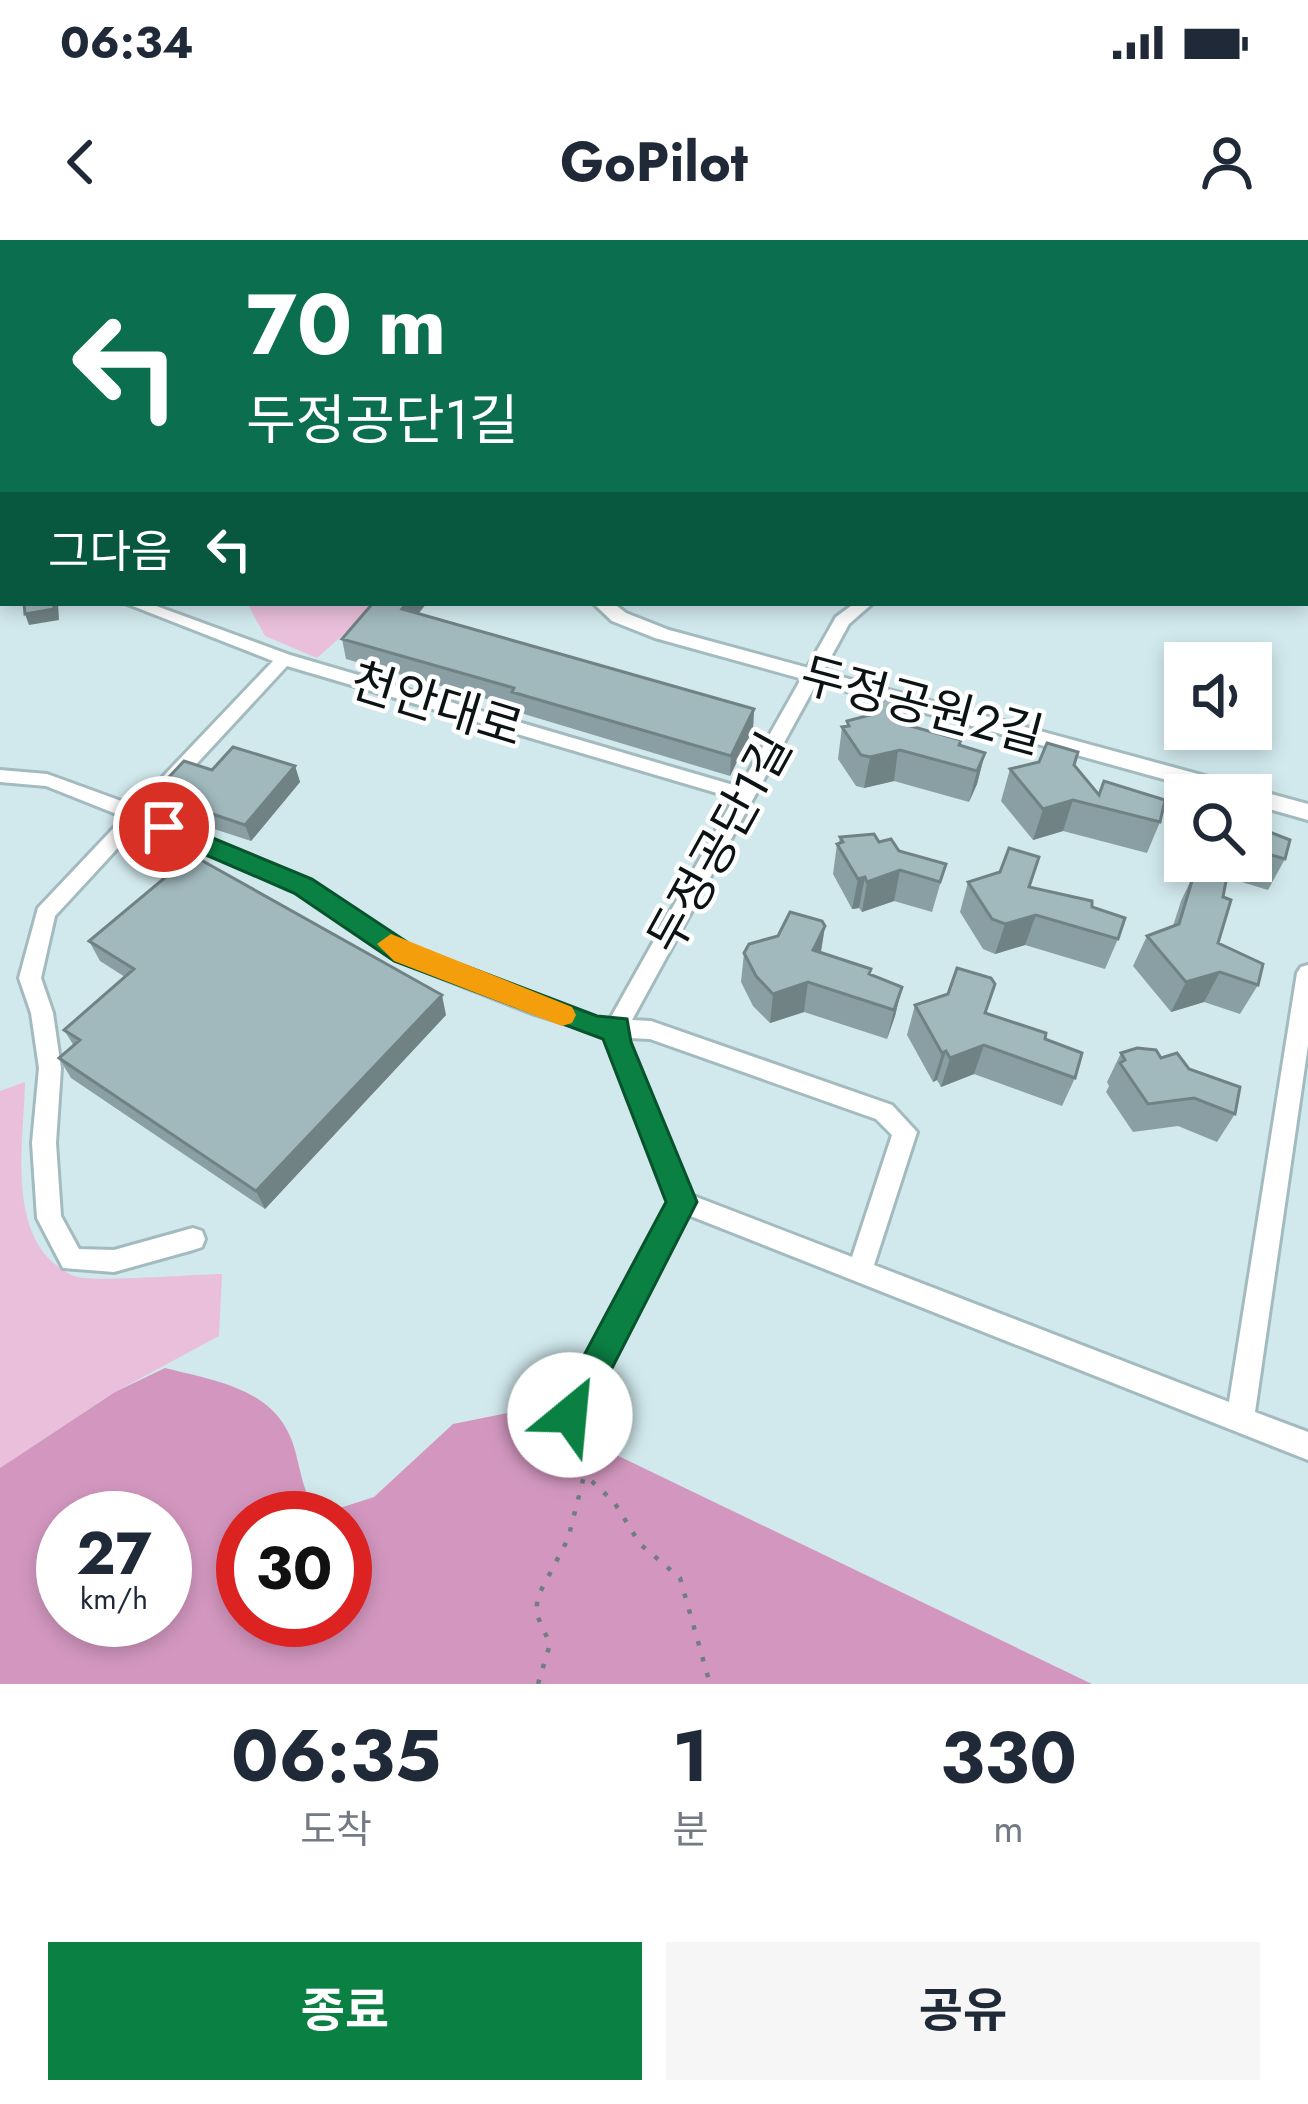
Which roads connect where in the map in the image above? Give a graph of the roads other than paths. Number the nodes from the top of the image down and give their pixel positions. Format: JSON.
{"nodes":[{"id":1,"x":141,"y":606,"type":"edge"},
{"id":2,"x":606,"y":606,"type":"edge"},
{"id":3,"x":861,"y":606,"type":"edge"},
{"id":4,"x":284,"y":659,"type":"junction"},
{"id":5,"x":812,"y":674,"type":"junction"},
{"id":6,"x":1173,"y":774,"type":"edge"},
{"id":7,"x":0,"y":776,"type":"edge"},
{"id":8,"x":745,"y":795,"type":"junction"},
{"id":9,"x":1272,"y":802,"type":"edge"},
{"id":10,"x":1308,"y":812,"type":"edge"},
{"id":11,"x":135,"y":814,"type":"junction"},
{"id":12,"x":1308,"y":973,"type":"edge"},
{"id":13,"x":617,"y":1027,"type":"junction"},
{"id":14,"x":1299,"y":1092,"type":"edge"},
{"id":15,"x":682,"y":1202,"type":"junction"},
{"id":16,"x":193,"y":1239,"type":"dead end"},
{"id":17,"x":860,"y":1270,"type":"junction"},
{"id":18,"x":570,"y":1415,"type":"road end"},
{"id":19,"x":1240,"y":1419,"type":"junction"},
{"id":20,"x":1308,"y":1446,"type":"edge"}],
"edges":[{"from":1,"to":4,"type":"street","name":"천안대로"},
{"from":2,"to":5,"type":"street","name":"두정공원2길"},
{"from":3,"to":5,"type":"street","name":"두정공단1길"},
{"from":4,"to":8,"type":"street","name":"천안대로"},
{"from":4,"to":11,"type":"street"},
{"from":5,"to":6,"type":"street","name":"두정공원2길"},
{"from":5,"to":8,"type":"street","name":"두정공단1길"},
{"from":7,"to":11,"type":"street"},
{"from":8,"to":13,"type":"street","name":"두정공단1길"},
{"from":9,"to":10,"type":"street","name":"두정공원2길"},
{"from":11,"to":13,"type":"street"},
{"from":11,"to":16,"type":"street"},
{"from":12,"to":14,"type":"street"},
{"from":13,"to":15,"type":"street"},
{"from":13,"to":17,"type":"street"},
{"from":14,"to":19,"type":"street"},
{"from":15,"to":17,"type":"street"},
{"from":15,"to":18,"type":"street"},
{"from":17,"to":19,"type":"street"},
{"from":19,"to":20,"type":"street"}]}
